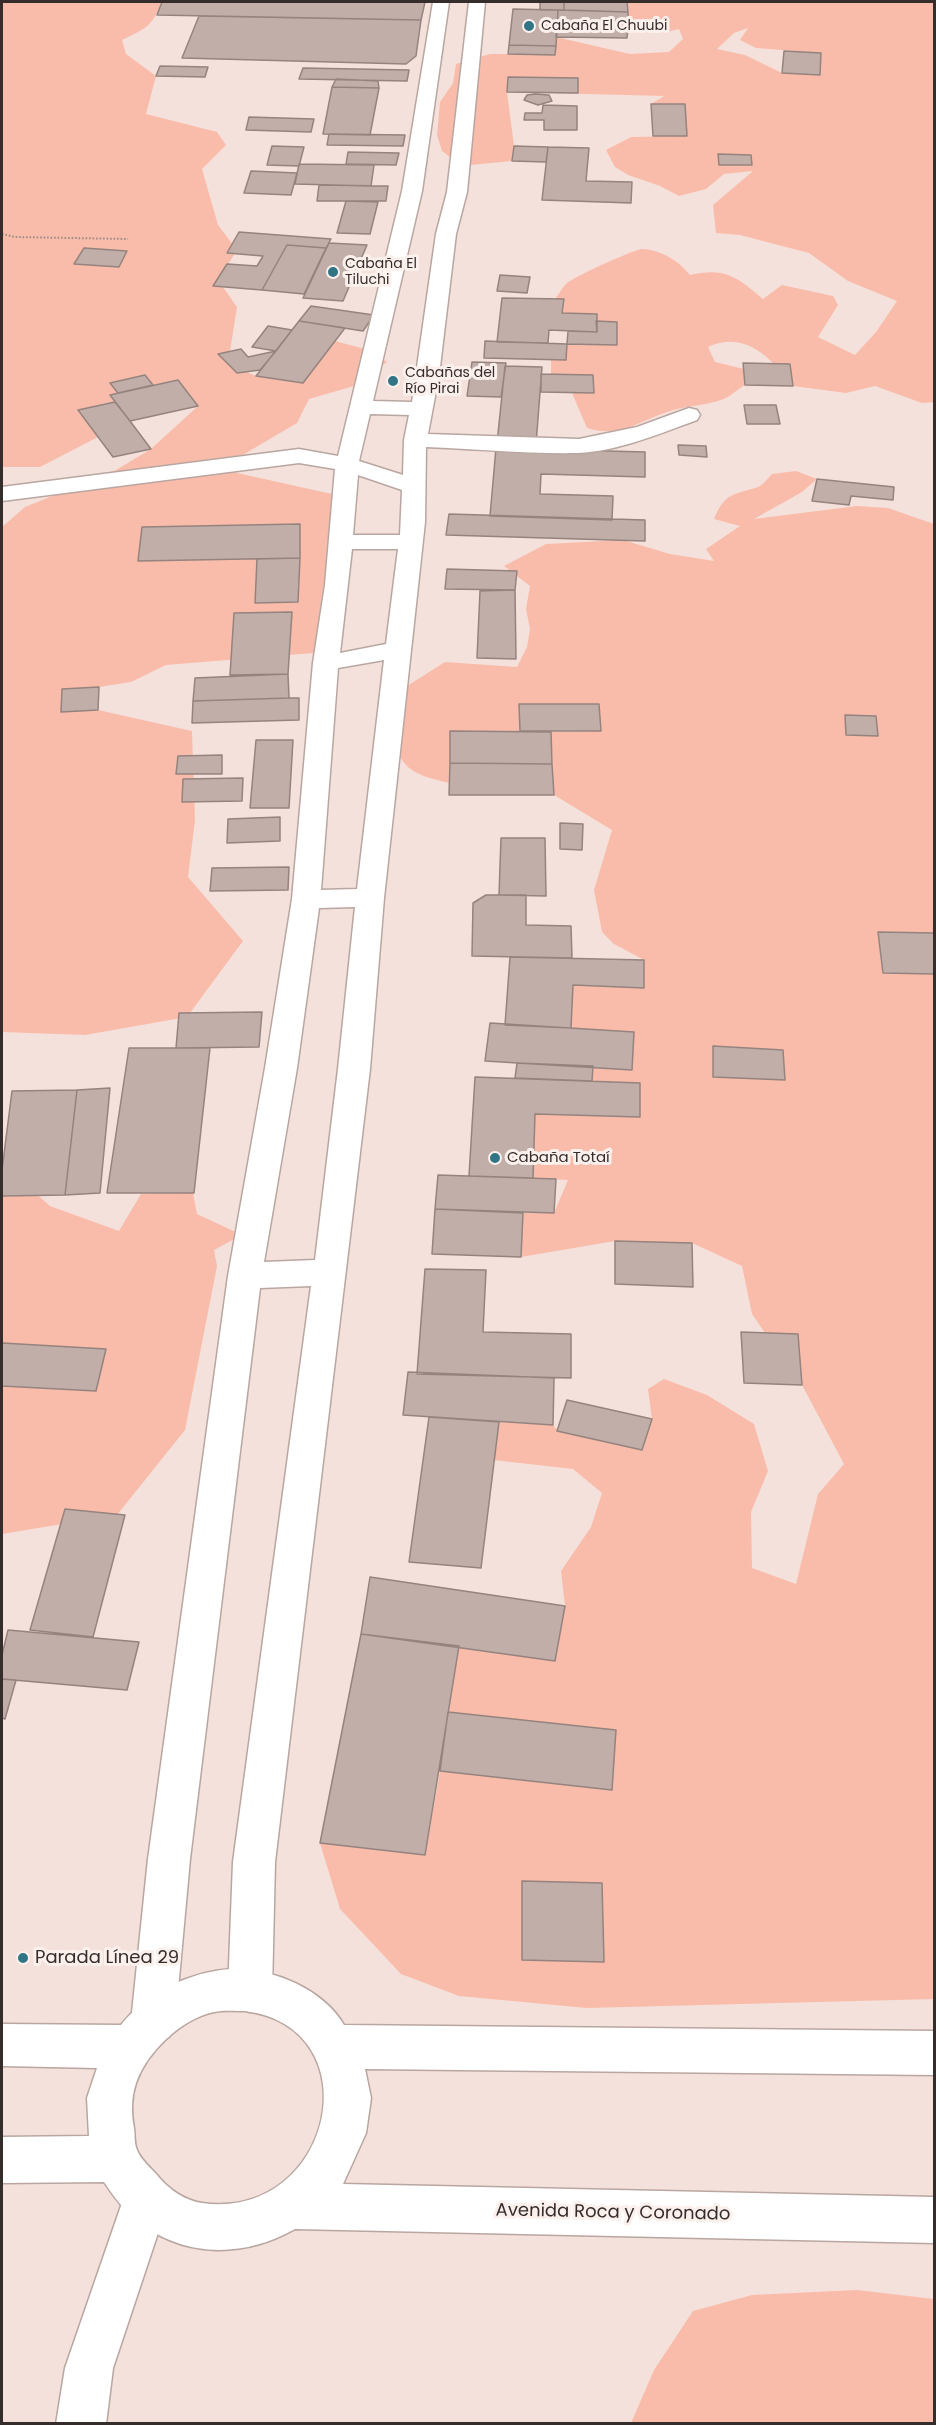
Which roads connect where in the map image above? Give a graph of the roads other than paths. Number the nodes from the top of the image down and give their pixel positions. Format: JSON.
{"nodes":[{"id":1,"x":441,"y":2,"type":"edge"},
{"id":2,"x":477,"y":2,"type":"edge"},
{"id":3,"x":417,"y":163,"type":"junction"},
{"id":4,"x":459,"y":165,"type":"junction"},
{"id":5,"x":361,"y":407,"type":"junction"},
{"id":6,"x":422,"y":408,"type":"junction"},
{"id":7,"x":689,"y":415,"type":"dead end"},
{"id":8,"x":416,"y":440,"type":"junction"},
{"id":9,"x":347,"y":464,"type":"junction"},
{"id":10,"x":413,"y":486,"type":"junction"},
{"id":11,"x":2,"y":494,"type":"edge"},
{"id":12,"x":340,"y":542,"type":"junction"},
{"id":13,"x":410,"y":542,"type":"junction"},
{"id":14,"x":399,"y":650,"type":"junction"},
{"id":15,"x":326,"y":663,"type":"junction"},
{"id":16,"x":370,"y":898,"type":"junction"},
{"id":17,"x":306,"y":899,"type":"junction"},
{"id":18,"x":330,"y":1272,"type":"junction"},
{"id":19,"x":245,"y":1276,"type":"junction"},
{"id":20,"x":250,"y":1991,"type":"junction"},
{"id":21,"x":142,"y":2035,"type":"junction"},
{"id":22,"x":2,"y":2045,"type":"edge"},
{"id":23,"x":336,"y":2047,"type":"junction"},
{"id":24,"x":934,"y":2053,"type":"edge"},
{"id":25,"x":116,"y":2159,"type":"junction"},
{"id":26,"x":2,"y":2160,"type":"edge"},
{"id":27,"x":146,"y":2200,"type":"junction"},
{"id":28,"x":291,"y":2206,"type":"junction"},
{"id":29,"x":934,"y":2220,"type":"edge"},
{"id":30,"x":81,"y":2424,"type":"edge"}],
"edges":[{"from":1,"to":3,"type":"main road"},
{"from":2,"to":4,"type":"main road"},
{"from":3,"to":4,"type":"main road"},
{"from":3,"to":5,"type":"main road"},
{"from":4,"to":6,"type":"main road"},
{"from":5,"to":6,"type":"main road"},
{"from":5,"to":9,"type":"main road"},
{"from":6,"to":8,"type":"main road"},
{"from":7,"to":8,"type":"main road"},
{"from":8,"to":10,"type":"main road"},
{"from":9,"to":10,"type":"main road"},
{"from":9,"to":11,"type":"main road"},
{"from":9,"to":12,"type":"main road"},
{"from":10,"to":13,"type":"main road"},
{"from":12,"to":13,"type":"main road"},
{"from":12,"to":15,"type":"main road"},
{"from":13,"to":14,"type":"main road"},
{"from":14,"to":15,"type":"main road"},
{"from":14,"to":16,"type":"main road"},
{"from":15,"to":17,"type":"main road"},
{"from":16,"to":17,"type":"main road"},
{"from":16,"to":18,"type":"main road"},
{"from":17,"to":19,"type":"main road"},
{"from":18,"to":19,"type":"main road"},
{"from":18,"to":20,"type":"main road"},
{"from":19,"to":21,"type":"main road"},
{"from":20,"to":21,"type":"main road"},
{"from":20,"to":23,"type":"main road"},
{"from":21,"to":22,"type":"main road"},
{"from":21,"to":25,"type":"main road"},
{"from":23,"to":24,"type":"main road"},
{"from":23,"to":28,"type":"main road"},
{"from":25,"to":26,"type":"main road"},
{"from":25,"to":27,"type":"main road"},
{"from":27,"to":28,"type":"main road"},
{"from":27,"to":30,"type":"main road"},
{"from":28,"to":29,"type":"main road","name":"Avenida Roca y Coronado"}]}
